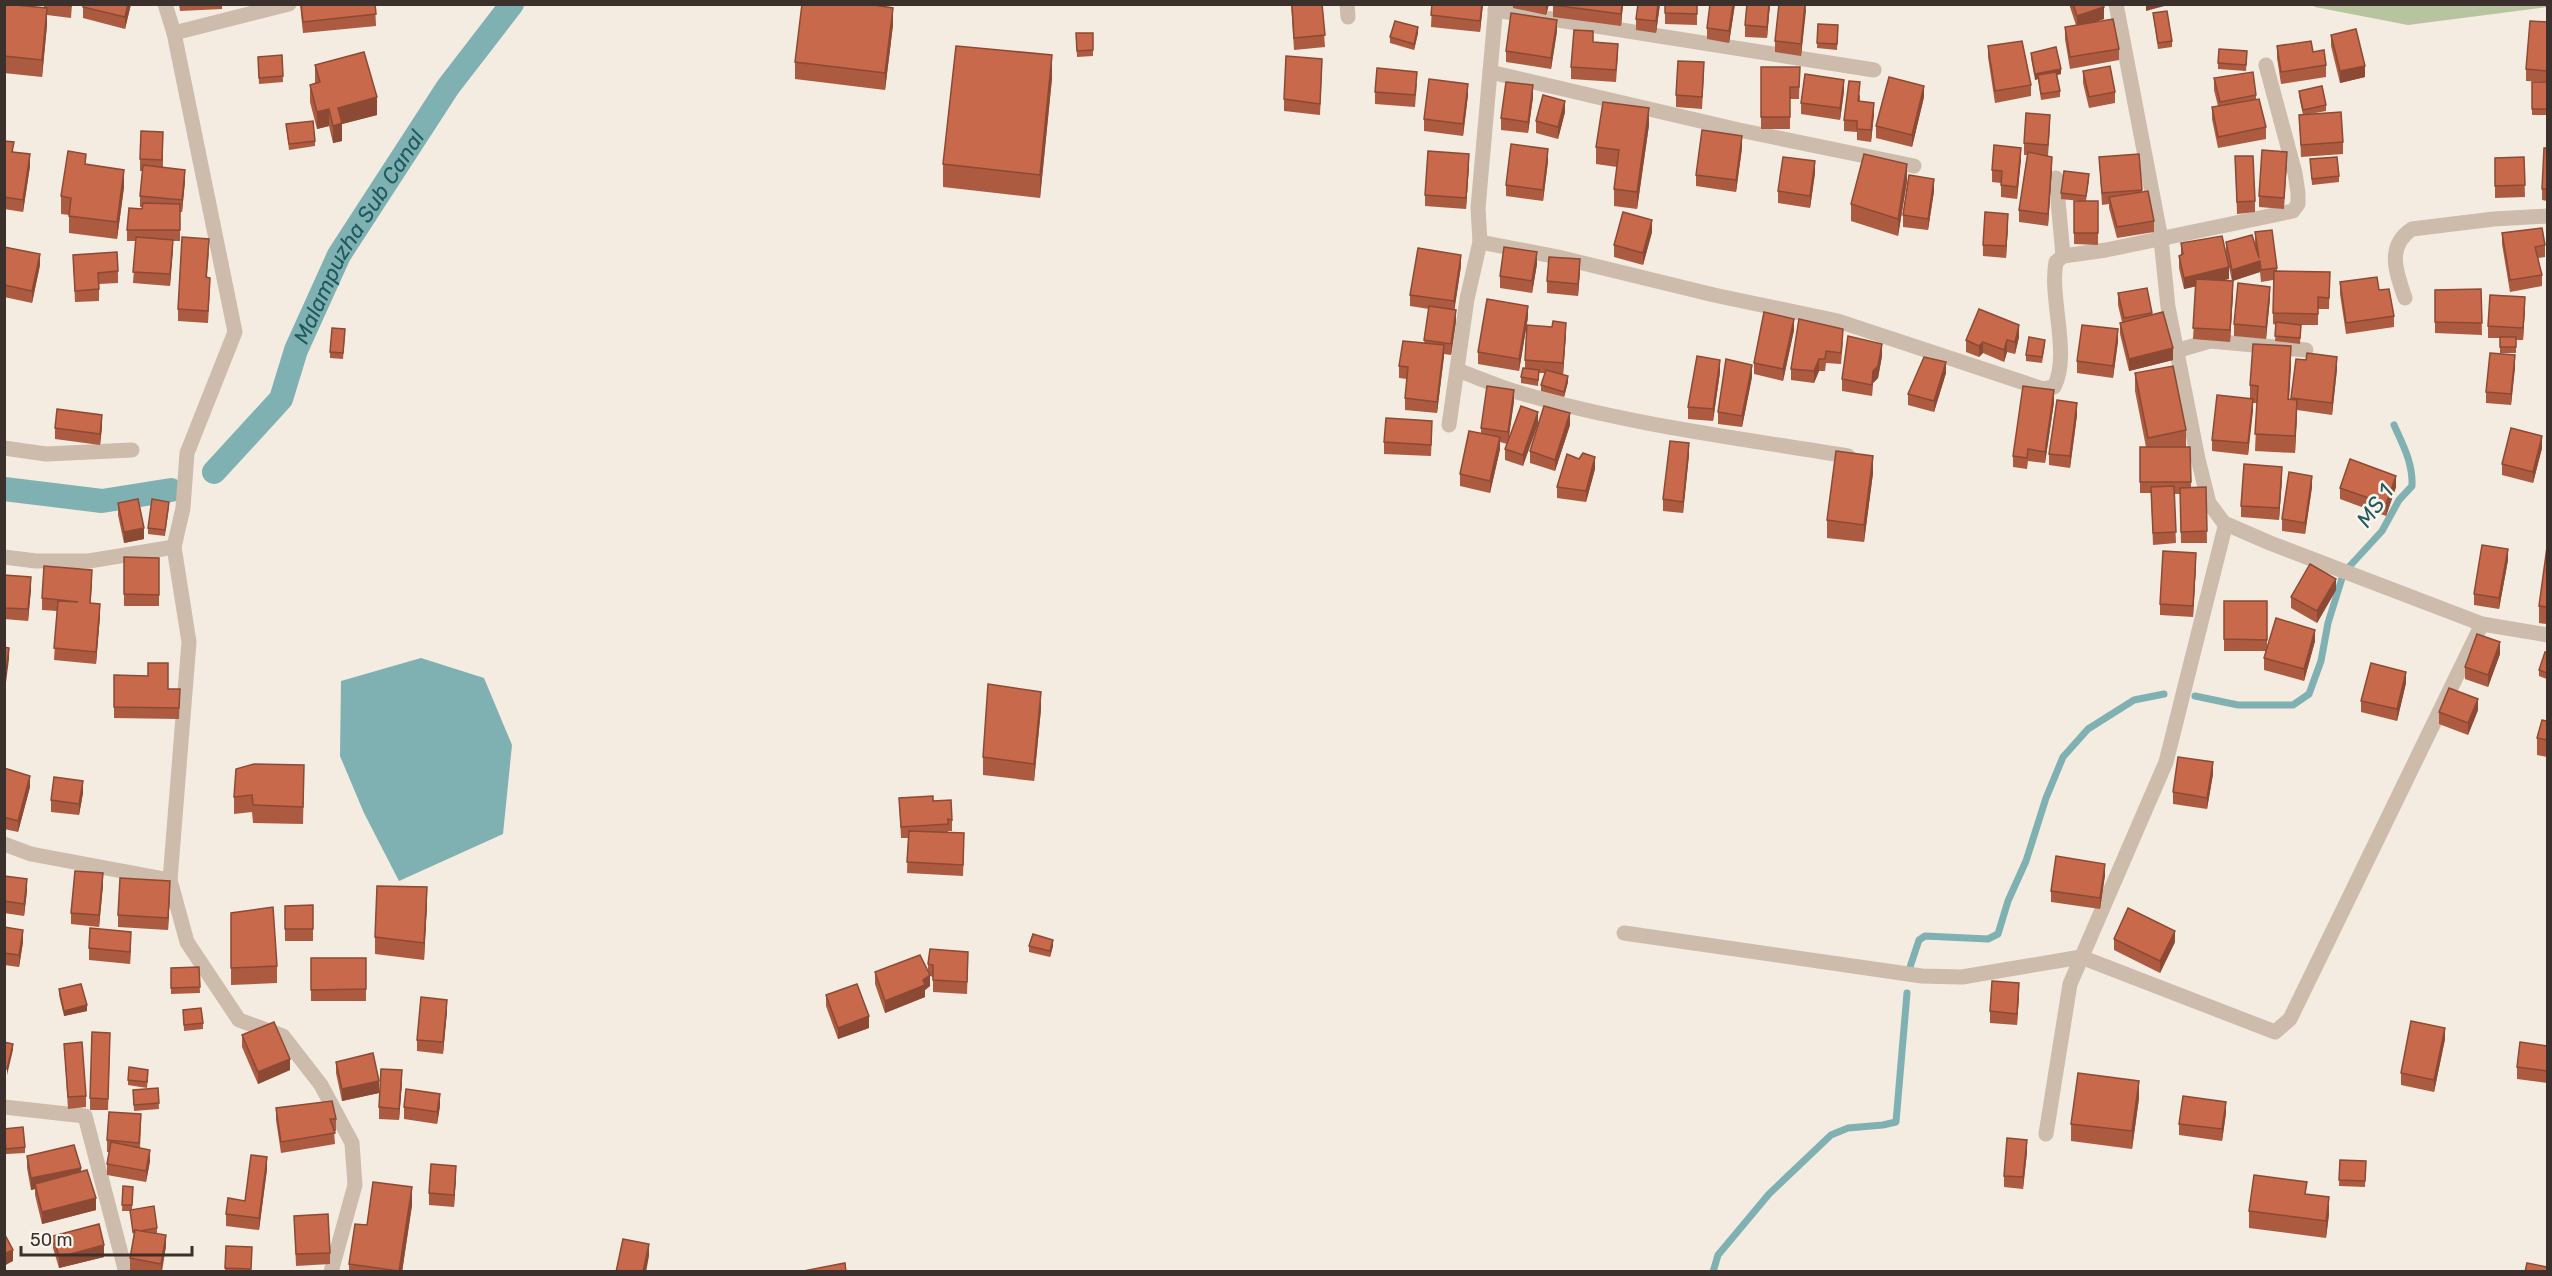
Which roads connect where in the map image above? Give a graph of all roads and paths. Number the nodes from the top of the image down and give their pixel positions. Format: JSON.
{"nodes":[{"id":1,"x":165,"y":4,"type":"edge"},
{"id":2,"x":289,"y":4,"type":"edge"},
{"id":3,"x":2116,"y":4,"type":"edge"},
{"id":4,"x":1495,"y":7,"type":"edge"},
{"id":5,"x":174,"y":33,"type":"junction"},
{"id":6,"x":2266,"y":65,"type":"dead end"},
{"id":7,"x":1874,"y":70,"type":"dead end"},
{"id":8,"x":1490,"y":72,"type":"junction"},
{"id":9,"x":1914,"y":166,"type":"dead end"},
{"id":10,"x":2056,"y":178,"type":"dead end"},
{"id":11,"x":2547,"y":216,"type":"edge"},
{"id":12,"x":2161,"y":239,"type":"junction"},
{"id":13,"x":1480,"y":242,"type":"junction"},
{"id":14,"x":2063,"y":256,"type":"junction"},
{"id":15,"x":2405,"y":298,"type":"dead end"},
{"id":16,"x":2306,"y":350,"type":"dead end"},
{"id":17,"x":2176,"y":351,"type":"junction"},
{"id":18,"x":1457,"y":370,"type":"junction"},
{"id":19,"x":1449,"y":425,"type":"dead end"},
{"id":20,"x":4,"y":448,"type":"edge"},
{"id":21,"x":132,"y":450,"type":"dead end"},
{"id":22,"x":1848,"y":456,"type":"edge"},
{"id":23,"x":2224,"y":523,"type":"junction"},
{"id":24,"x":174,"y":547,"type":"junction"},
{"id":25,"x":4,"y":557,"type":"edge"},
{"id":26,"x":2482,"y":624,"type":"junction"},
{"id":27,"x":2547,"y":635,"type":"edge"},
{"id":28,"x":4,"y":844,"type":"edge"},
{"id":29,"x":170,"y":880,"type":"junction"},
{"id":30,"x":1624,"y":933,"type":"dead end"},
{"id":31,"x":2081,"y":957,"type":"junction"},
{"id":32,"x":4,"y":1107,"type":"edge"},
{"id":33,"x":2046,"y":1134,"type":"dead end"},
{"id":34,"x":125,"y":1269,"type":"dead end"},
{"id":35,"x":331,"y":1272,"type":"edge"}],
"edges":[{"from":1,"to":5,"type":"street"},
{"from":2,"to":5,"type":"street"},
{"from":3,"to":12,"type":"street"},
{"from":4,"to":7,"type":"street"},
{"from":4,"to":8,"type":"street"},
{"from":5,"to":24,"type":"street"},
{"from":6,"to":12,"type":"street"},
{"from":8,"to":9,"type":"street"},
{"from":8,"to":13,"type":"street"},
{"from":10,"to":14,"type":"street"},
{"from":11,"to":15,"type":"street"},
{"from":12,"to":14,"type":"street"},
{"from":12,"to":17,"type":"street"},
{"from":13,"to":14,"type":"street"},
{"from":13,"to":18,"type":"street"},
{"from":16,"to":17,"type":"street"},
{"from":17,"to":23,"type":"street"},
{"from":18,"to":19,"type":"street"},
{"from":18,"to":22,"type":"street"},
{"from":20,"to":21,"type":"street"},
{"from":23,"to":26,"type":"street"},
{"from":23,"to":31,"type":"street"},
{"from":24,"to":25,"type":"street"},
{"from":24,"to":29,"type":"street"},
{"from":26,"to":27,"type":"street"},
{"from":26,"to":31,"type":"street"},
{"from":28,"to":29,"type":"street"},
{"from":29,"to":35,"type":"street"},
{"from":30,"to":31,"type":"street"},
{"from":31,"to":33,"type":"street"},
{"from":32,"to":34,"type":"street"}]}
